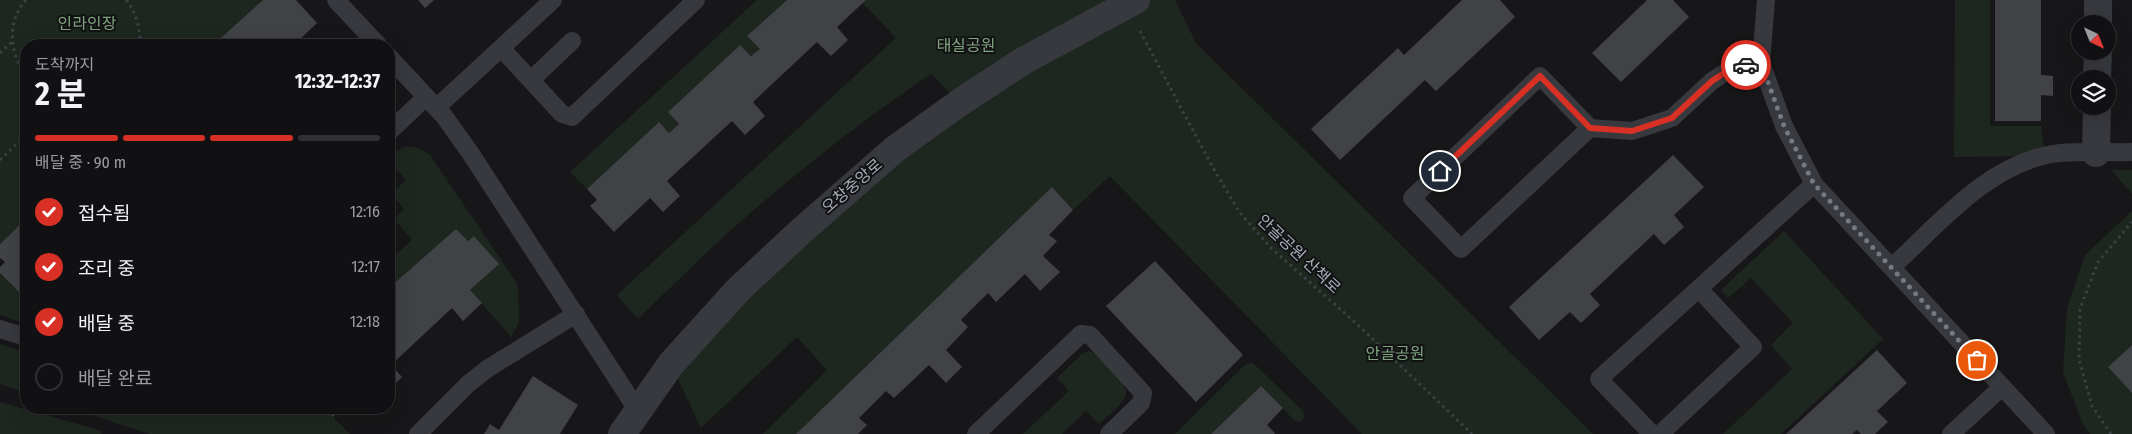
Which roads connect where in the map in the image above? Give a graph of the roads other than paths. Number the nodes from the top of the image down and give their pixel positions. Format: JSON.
{"nodes":[{"id":1,"x":336,"y":0,"type":"edge"},
{"id":2,"x":553,"y":0,"type":"edge"},
{"id":3,"x":696,"y":0,"type":"edge"},
{"id":4,"x":1766,"y":0,"type":"edge"},
{"id":5,"x":2098,"y":0,"type":"edge"},
{"id":6,"x":1130,"y":2,"type":"edge"},
{"id":7,"x":2098,"y":15,"type":"edge"},
{"id":8,"x":372,"y":39,"type":"edge"},
{"id":9,"x":572,"y":41,"type":"dead end"},
{"id":10,"x":501,"y":48,"type":"junction"},
{"id":11,"x":1761,"y":63,"type":"junction"},
{"id":12,"x":395,"y":64,"type":"edge"},
{"id":13,"x":531,"y":80,"type":"junction"},
{"id":14,"x":431,"y":103,"type":"junction"},
{"id":15,"x":2097,"y":115,"type":"edge"},
{"id":16,"x":395,"y":128,"type":"edge"},
{"id":17,"x":1590,"y":128,"type":"junction"},
{"id":18,"x":2132,"y":152,"type":"edge"},
{"id":19,"x":2096,"y":153,"type":"junction"},
{"id":20,"x":1814,"y":184,"type":"junction"},
{"id":21,"x":1892,"y":267,"type":"junction"},
{"id":22,"x":1698,"y":288,"type":"junction"},
{"id":23,"x":576,"y":314,"type":"junction"},
{"id":24,"x":0,"y":329,"type":"edge"},
{"id":25,"x":20,"y":335,"type":"edge"},
{"id":26,"x":2002,"y":387,"type":"junction"},
{"id":27,"x":638,"y":411,"type":"junction"},
{"id":28,"x":418,"y":434,"type":"edge"},
{"id":29,"x":622,"y":434,"type":"edge"},
{"id":30,"x":976,"y":434,"type":"edge"},
{"id":31,"x":1109,"y":434,"type":"edge"},
{"id":32,"x":1652,"y":434,"type":"edge"},
{"id":33,"x":1660,"y":434,"type":"edge"},
{"id":34,"x":1951,"y":434,"type":"edge"},
{"id":35,"x":2046,"y":434,"type":"edge"}],
"edges":[{"from":1,"to":8,"type":"lane"},
{"from":2,"to":10,"type":"lane"},
{"from":3,"to":13,"type":"lane"},
{"from":4,"to":11,"type":"lane"},
{"from":5,"to":7,"type":"street"},
{"from":6,"to":27,"type":"street","name":"오창중앙로"},
{"from":9,"to":13,"type":"lane"},
{"from":10,"to":13,"type":"lane"},
{"from":10,"to":14,"type":"lane"},
{"from":11,"to":17,"type":"lane"},
{"from":11,"to":20,"type":"lane"},
{"from":12,"to":14,"type":"lane"},
{"from":14,"to":16,"type":"lane"},
{"from":14,"to":23,"type":"lane"},
{"from":15,"to":19,"type":"street"},
{"from":17,"to":17,"type":"lane"},
{"from":18,"to":19,"type":"lane"},
{"from":19,"to":21,"type":"lane"},
{"from":20,"to":21,"type":"lane"},
{"from":20,"to":22,"type":"lane"},
{"from":21,"to":26,"type":"lane"},
{"from":22,"to":32,"type":"lane"},
{"from":22,"to":33,"type":"lane"},
{"from":23,"to":27,"type":"lane"},
{"from":23,"to":28,"type":"lane"},
{"from":24,"to":25,"type":"lane"},
{"from":26,"to":34,"type":"lane"},
{"from":26,"to":35,"type":"lane"},
{"from":27,"to":29,"type":"street","name":"오창중앙로"},
{"from":30,"to":31,"type":"lane"}]}
